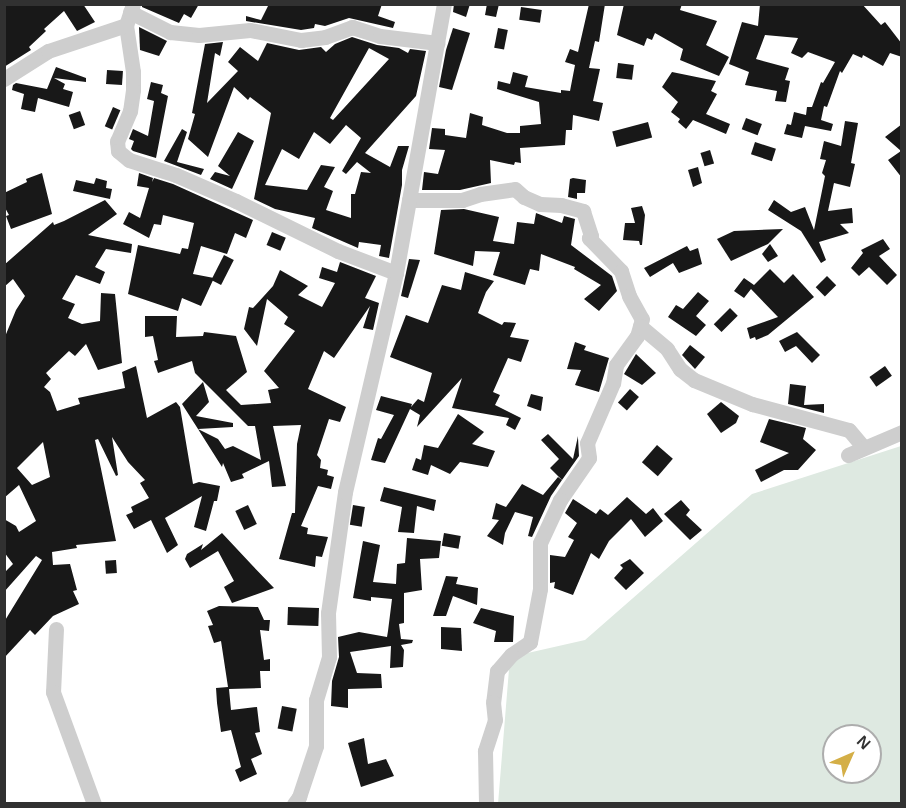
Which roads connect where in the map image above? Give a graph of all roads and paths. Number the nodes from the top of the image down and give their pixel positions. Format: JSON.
{"nodes":[{"id":1,"x":444,"y":4,"type":"edge"},
{"id":2,"x":130,"y":14,"type":"edge"},
{"id":3,"x":438,"y":44,"type":"junction"},
{"id":4,"x":4,"y":79,"type":"edge"},
{"id":5,"x":409,"y":200,"type":"junction"},
{"id":6,"x":396,"y":273,"type":"junction"},
{"id":7,"x":640,"y":326,"type":"junction"},
{"id":8,"x":902,"y":432,"type":"edge"},
{"id":9,"x":864,"y":448,"type":"junction"},
{"id":10,"x":848,"y":455,"type":"dead end"},
{"id":11,"x":56,"y":629,"type":"dead end"},
{"id":12,"x":94,"y":804,"type":"edge"},
{"id":13,"x":294,"y":804,"type":"edge"},
{"id":14,"x":486,"y":804,"type":"edge"}],
"edges":[{"from":1,"to":3,"type":"street"},
{"from":2,"to":3,"type":"street"},
{"from":2,"to":4,"type":"street"},
{"from":2,"to":6,"type":"street"},
{"from":3,"to":5,"type":"street"},
{"from":5,"to":6,"type":"street"},
{"from":5,"to":7,"type":"street"},
{"from":6,"to":13,"type":"street"},
{"from":7,"to":9,"type":"street"},
{"from":7,"to":14,"type":"street"},
{"from":8,"to":9,"type":"street"},
{"from":9,"to":10,"type":"street"},
{"from":11,"to":12,"type":"street"}]}
